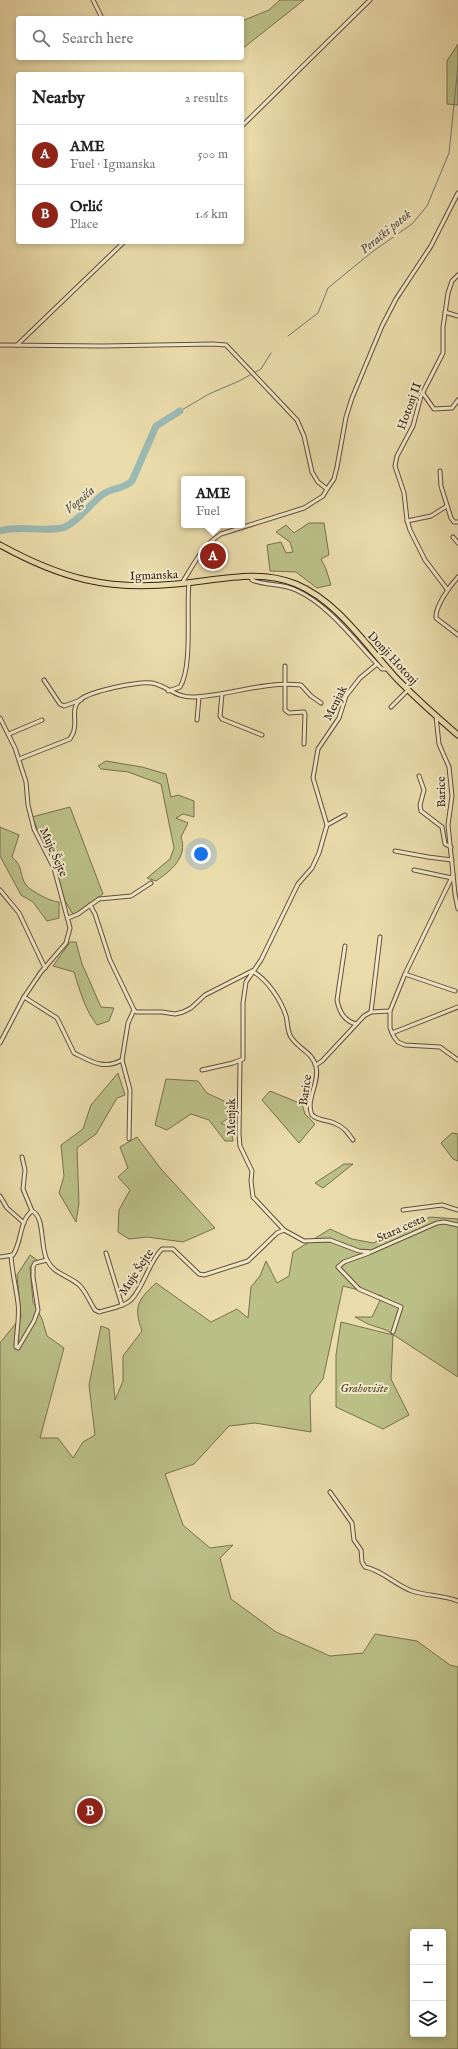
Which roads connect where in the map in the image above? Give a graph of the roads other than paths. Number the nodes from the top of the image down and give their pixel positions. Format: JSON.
{"nodes":[{"id":1,"x":93,"y":0,"type":"edge"},
{"id":2,"x":370,"y":0,"type":"edge"},
{"id":3,"x":101,"y":16,"type":"edge"},
{"id":4,"x":244,"y":124,"type":"edge"},
{"id":5,"x":458,"y":193,"type":"edge"},
{"id":6,"x":122,"y":244,"type":"edge"},
{"id":7,"x":458,"y":275,"type":"edge"},
{"id":8,"x":445,"y":312,"type":"junction"},
{"id":9,"x":458,"y":316,"type":"edge"},
{"id":10,"x":0,"y":345,"type":"edge"},
{"id":11,"x":17,"y":345,"type":"junction"},
{"id":12,"x":422,"y":392,"type":"junction"},
{"id":13,"x":458,"y":400,"type":"edge"},
{"id":14,"x":440,"y":471,"type":"dead end"},
{"id":15,"x":328,"y":489,"type":"junction"},
{"id":16,"x":448,"y":506,"type":"junction"},
{"id":17,"x":407,"y":521,"type":"junction"},
{"id":18,"x":458,"y":522,"type":"edge"},
{"id":19,"x":245,"y":526,"type":"edge"},
{"id":20,"x":237,"y":528,"type":"edge"},
{"id":21,"x":453,"y":537,"type":"dead end"},
{"id":22,"x":458,"y":543,"type":"edge"},
{"id":23,"x":0,"y":545,"type":"edge"},
{"id":24,"x":250,"y":576,"type":"junction"},
{"id":25,"x":458,"y":577,"type":"edge"},
{"id":26,"x":189,"y":583,"type":"junction"},
{"id":27,"x":182,"y":584,"type":"junction"},
{"id":28,"x":447,"y":589,"type":"junction"},
{"id":29,"x":314,"y":593,"type":"joint"},
{"id":30,"x":458,"y":635,"type":"edge"},
{"id":31,"x":377,"y":664,"type":"junction"},
{"id":32,"x":285,"y":666,"type":"dead end"},
{"id":33,"x":389,"y":669,"type":"junction"},
{"id":34,"x":44,"y":680,"type":"dead end"},
{"id":35,"x":286,"y":683,"type":"junction"},
{"id":36,"x":408,"y":689,"type":"junction"},
{"id":37,"x":168,"y":691,"type":"junction"},
{"id":38,"x":222,"y":694,"type":"junction"},
{"id":39,"x":199,"y":697,"type":"junction"},
{"id":40,"x":81,"y":700,"type":"junction"},
{"id":41,"x":321,"y":703,"type":"dead end"},
{"id":42,"x":391,"y":707,"type":"dead end"},
{"id":43,"x":436,"y":715,"type":"junction"},
{"id":44,"x":0,"y":718,"type":"edge"},
{"id":45,"x":42,"y":720,"type":"dead end"},
{"id":46,"x":197,"y":720,"type":"dead end"},
{"id":47,"x":9,"y":734,"type":"junction"},
{"id":48,"x":262,"y":735,"type":"dead end"},
{"id":49,"x":458,"y":735,"type":"edge"},
{"id":50,"x":304,"y":744,"type":"dead end"},
{"id":51,"x":19,"y":759,"type":"junction"},
{"id":52,"x":419,"y":776,"type":"dead end"},
{"id":53,"x":345,"y":815,"type":"dead end"},
{"id":54,"x":327,"y":825,"type":"junction"},
{"id":55,"x":451,"y":847,"type":"junction"},
{"id":56,"x":395,"y":851,"type":"dead end"},
{"id":57,"x":452,"y":860,"type":"junction"},
{"id":58,"x":414,"y":870,"type":"dead end"},
{"id":59,"x":453,"y":876,"type":"junction"},
{"id":60,"x":151,"y":883,"type":"dead end"},
{"id":61,"x":0,"y":890,"type":"edge"},
{"id":62,"x":90,"y":905,"type":"junction"},
{"id":63,"x":458,"y":910,"type":"edge"},
{"id":64,"x":68,"y":918,"type":"junction"},
{"id":65,"x":380,"y":937,"type":"dead end"},
{"id":66,"x":345,"y":946,"type":"dead end"},
{"id":67,"x":45,"y":968,"type":"junction"},
{"id":68,"x":252,"y":970,"type":"junction"},
{"id":69,"x":405,"y":974,"type":"junction"},
{"id":70,"x":455,"y":991,"type":"dead end"},
{"id":71,"x":24,"y":997,"type":"junction"},
{"id":72,"x":458,"y":1007,"type":"edge"},
{"id":73,"x":134,"y":1010,"type":"junction"},
{"id":74,"x":390,"y":1011,"type":"junction"},
{"id":75,"x":371,"y":1012,"type":"junction"},
{"id":76,"x":356,"y":1024,"type":"junction"},
{"id":77,"x":392,"y":1034,"type":"junction"},
{"id":78,"x":0,"y":1044,"type":"edge"},
{"id":79,"x":122,"y":1060,"type":"junction"},
{"id":80,"x":458,"y":1060,"type":"edge"},
{"id":81,"x":240,"y":1061,"type":"junction"},
{"id":82,"x":316,"y":1065,"type":"junction"},
{"id":83,"x":202,"y":1070,"type":"dead end"},
{"id":84,"x":129,"y":1139,"type":"dead end"},
{"id":85,"x":352,"y":1140,"type":"dead end"},
{"id":86,"x":22,"y":1157,"type":"dead end"},
{"id":87,"x":0,"y":1196,"type":"edge"},
{"id":88,"x":403,"y":1210,"type":"dead end"},
{"id":89,"x":458,"y":1210,"type":"edge"},
{"id":90,"x":32,"y":1211,"type":"junction"},
{"id":91,"x":24,"y":1223,"type":"junction"},
{"id":92,"x":458,"y":1225,"type":"edge"},
{"id":93,"x":284,"y":1230,"type":"junction"},
{"id":94,"x":371,"y":1252,"type":"junction"},
{"id":95,"x":106,"y":1253,"type":"dead end"},
{"id":96,"x":11,"y":1255,"type":"junction"},
{"id":97,"x":0,"y":1257,"type":"edge"},
{"id":98,"x":47,"y":1260,"type":"junction"},
{"id":99,"x":122,"y":1305,"type":"junction"},
{"id":100,"x":393,"y":1332,"type":"dead end"},
{"id":101,"x":330,"y":1492,"type":"dead end"},
{"id":102,"x":458,"y":1601,"type":"edge"}],
"edges":[{"from":1,"to":3,"type":"street"},
{"from":2,"to":4,"type":"street"},
{"from":5,"to":15,"type":"street"},
{"from":6,"to":11,"type":"street"},
{"from":7,"to":8,"type":"street","name":"Hotonj II"},
{"from":8,"to":9,"type":"street"},
{"from":8,"to":12,"type":"street","name":"Hotonj II"},
{"from":10,"to":11,"type":"street"},
{"from":11,"to":15,"type":"street"},
{"from":12,"to":13,"type":"street"},
{"from":12,"to":17,"type":"street","name":"Hotonj II"},
{"from":14,"to":16,"type":"street"},
{"from":15,"to":19,"type":"street"},
{"from":16,"to":17,"type":"street"},
{"from":16,"to":18,"type":"street"},
{"from":17,"to":28,"type":"street","name":"Hotonj II"},
{"from":20,"to":27,"type":"street"},
{"from":21,"to":22,"type":"street"},
{"from":23,"to":27,"type":"main road","name":"Igmanska"},
{"from":24,"to":26,"type":"main road","name":"Igmanska"},
{"from":24,"to":29,"type":"main road","name":"Igmanska"},
{"from":24,"to":31,"type":"street"},
{"from":25,"to":28,"type":"street"},
{"from":26,"to":27,"type":"main road","name":"Igmanska"},
{"from":26,"to":37,"type":"street"},
{"from":28,"to":30,"type":"street"},
{"from":29,"to":33,"type":"main road","name":"Donji Hotonj"},
{"from":31,"to":33,"type":"street"},
{"from":31,"to":54,"type":"street","name":"Menjak"},
{"from":32,"to":35,"type":"street"},
{"from":33,"to":36,"type":"main road","name":"Donji Hotonj"},
{"from":34,"to":40,"type":"street"},
{"from":35,"to":38,"type":"street"},
{"from":35,"to":41,"type":"street"},
{"from":35,"to":50,"type":"street"},
{"from":36,"to":42,"type":"street"},
{"from":36,"to":43,"type":"main road","name":"Donji Hotonj"},
{"from":37,"to":39,"type":"street"},
{"from":37,"to":40,"type":"street"},
{"from":38,"to":39,"type":"street"},
{"from":38,"to":48,"type":"street"},
{"from":39,"to":46,"type":"street"},
{"from":40,"to":51,"type":"street"},
{"from":43,"to":49,"type":"main road","name":"Donji Hotonj"},
{"from":43,"to":55,"type":"street","name":"Barice"},
{"from":44,"to":47,"type":"street","name":"Muje Šejte"},
{"from":45,"to":47,"type":"street"},
{"from":47,"to":51,"type":"street","name":"Muje Šejte"},
{"from":51,"to":64,"type":"street","name":"Muje Šejte"},
{"from":52,"to":55,"type":"street","name":"Barice"},
{"from":53,"to":54,"type":"street"},
{"from":54,"to":68,"type":"street","name":"Menjak"},
{"from":55,"to":57,"type":"street","name":"Barice"},
{"from":56,"to":57,"type":"street"},
{"from":57,"to":59,"type":"street","name":"Barice"},
{"from":58,"to":59,"type":"street"},
{"from":59,"to":63,"type":"street","name":"Barice"},
{"from":59,"to":69,"type":"street","name":"Barice"},
{"from":60,"to":62,"type":"street"},
{"from":61,"to":67,"type":"street"},
{"from":62,"to":64,"type":"street"},
{"from":62,"to":73,"type":"street"},
{"from":64,"to":67,"type":"street","name":"Muje Šejte"},
{"from":65,"to":75,"type":"street"},
{"from":66,"to":76,"type":"street"},
{"from":67,"to":71,"type":"street","name":"Muje Šejte"},
{"from":68,"to":73,"type":"street","name":"Menjak"},
{"from":68,"to":81,"type":"street","name":"Menjak"},
{"from":68,"to":82,"type":"street","name":"Barice"},
{"from":69,"to":70,"type":"street"},
{"from":69,"to":74,"type":"street","name":"Barice"},
{"from":71,"to":78,"type":"street","name":"Muje Šejte"},
{"from":71,"to":79,"type":"street"},
{"from":72,"to":77,"type":"street"},
{"from":73,"to":79,"type":"street"},
{"from":74,"to":75,"type":"street"},
{"from":74,"to":77,"type":"street","name":"Barice"},
{"from":75,"to":76,"type":"street","name":"Barice"},
{"from":76,"to":82,"type":"street","name":"Barice"},
{"from":77,"to":80,"type":"street"},
{"from":79,"to":84,"type":"street"},
{"from":81,"to":83,"type":"street"},
{"from":81,"to":93,"type":"street","name":"Menjak"},
{"from":82,"to":85,"type":"street","name":"Barice"},
{"from":86,"to":90,"type":"street","name":"Muje Šejte"},
{"from":87,"to":91,"type":"street"},
{"from":88,"to":89,"type":"street","name":"Stara cesta"},
{"from":90,"to":91,"type":"street"},
{"from":90,"to":98,"type":"street","name":"Muje Šejte"},
{"from":91,"to":96,"type":"street"},
{"from":92,"to":94,"type":"street","name":"Stara cesta"},
{"from":93,"to":94,"type":"street","name":"Stara cesta"},
{"from":93,"to":99,"type":"street","name":"Muje Šejte"},
{"from":94,"to":100,"type":"street"},
{"from":95,"to":99,"type":"street","name":"Muje Šejte"},
{"from":96,"to":97,"type":"street"},
{"from":96,"to":98,"type":"street"},
{"from":98,"to":99,"type":"street","name":"Muje Šejte"},
{"from":101,"to":102,"type":"street"}]}
